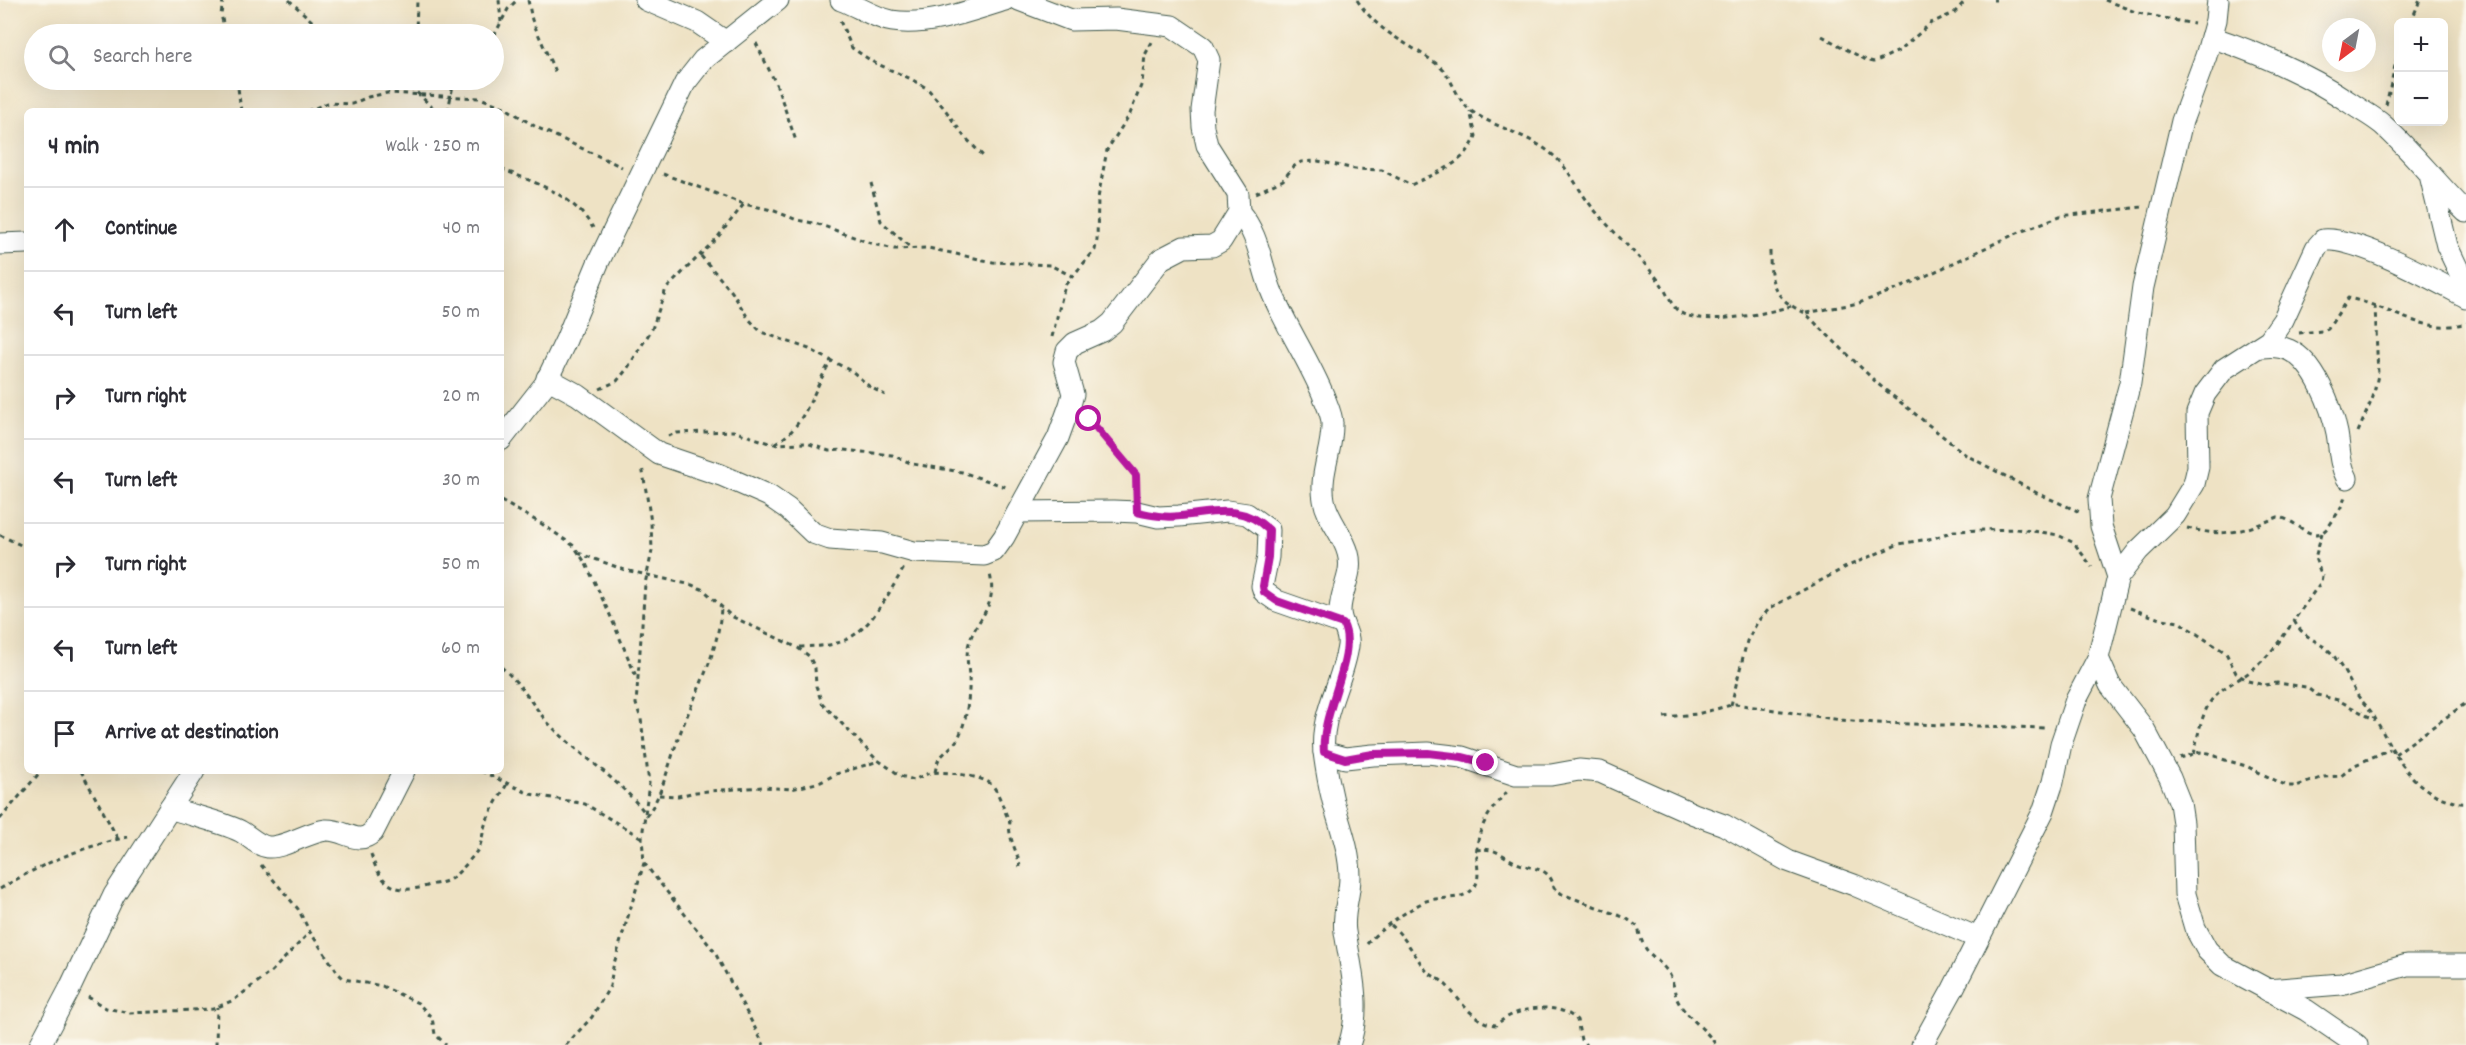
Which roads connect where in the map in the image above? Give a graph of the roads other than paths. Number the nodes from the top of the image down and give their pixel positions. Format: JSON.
{"nodes":[{"id":1,"x":646,"y":0,"type":"edge"},
{"id":2,"x":778,"y":0,"type":"edge"},
{"id":3,"x":1005,"y":0,"type":"edge"},
{"id":4,"x":1020,"y":0,"type":"edge"},
{"id":5,"x":2218,"y":0,"type":"edge"},
{"id":6,"x":838,"y":7,"type":"edge"},
{"id":7,"x":2212,"y":33,"type":"junction"},
{"id":8,"x":726,"y":42,"type":"junction"},
{"id":9,"x":2429,"y":171,"type":"junction"},
{"id":10,"x":1239,"y":212,"type":"junction"},
{"id":11,"x":2466,"y":212,"type":"edge"},
{"id":12,"x":24,"y":243,"type":"edge"},
{"id":13,"x":0,"y":244,"type":"edge"},
{"id":14,"x":2466,"y":286,"type":"edge"},
{"id":15,"x":2466,"y":297,"type":"edge"},
{"id":16,"x":2267,"y":341,"type":"junction"},
{"id":17,"x":548,"y":378,"type":"junction"},
{"id":18,"x":504,"y":436,"type":"edge"},
{"id":19,"x":2347,"y":478,"type":"road end"},
{"id":20,"x":1020,"y":508,"type":"junction"},
{"id":21,"x":2118,"y":578,"type":"junction"},
{"id":22,"x":1343,"y":624,"type":"junction"},
{"id":23,"x":2098,"y":658,"type":"junction"},
{"id":24,"x":1324,"y":752,"type":"junction"},
{"id":25,"x":192,"y":774,"type":"edge"},
{"id":26,"x":402,"y":774,"type":"edge"},
{"id":27,"x":170,"y":808,"type":"junction"},
{"id":28,"x":1978,"y":938,"type":"junction"},
{"id":29,"x":2466,"y":965,"type":"edge"},
{"id":30,"x":2267,"y":990,"type":"junction"},
{"id":31,"x":1930,"y":1044,"type":"edge"},
{"id":32,"x":40,"y":1045,"type":"edge"},
{"id":33,"x":1349,"y":1045,"type":"edge"},
{"id":34,"x":2358,"y":1045,"type":"edge"}],
"edges":[{"from":1,"to":8,"type":"street"},
{"from":2,"to":8,"type":"street"},
{"from":3,"to":6,"type":"street"},
{"from":4,"to":10,"type":"street"},
{"from":5,"to":7,"type":"street"},
{"from":7,"to":9,"type":"street"},
{"from":7,"to":21,"type":"street"},
{"from":8,"to":17,"type":"street"},
{"from":9,"to":11,"type":"street"},
{"from":9,"to":14,"type":"street"},
{"from":10,"to":20,"type":"street"},
{"from":10,"to":22,"type":"street"},
{"from":12,"to":13,"type":"street"},
{"from":15,"to":16,"type":"street"},
{"from":16,"to":19,"type":"street"},
{"from":16,"to":21,"type":"street"},
{"from":17,"to":18,"type":"street"},
{"from":17,"to":20,"type":"street"},
{"from":20,"to":22,"type":"street"},
{"from":21,"to":23,"type":"street"},
{"from":22,"to":24,"type":"street"},
{"from":23,"to":28,"type":"street"},
{"from":23,"to":30,"type":"street"},
{"from":24,"to":28,"type":"street"},
{"from":24,"to":33,"type":"street"},
{"from":25,"to":27,"type":"street"},
{"from":26,"to":27,"type":"street"},
{"from":27,"to":32,"type":"street"},
{"from":28,"to":31,"type":"street"},
{"from":29,"to":30,"type":"street"},
{"from":30,"to":34,"type":"street"}]}
